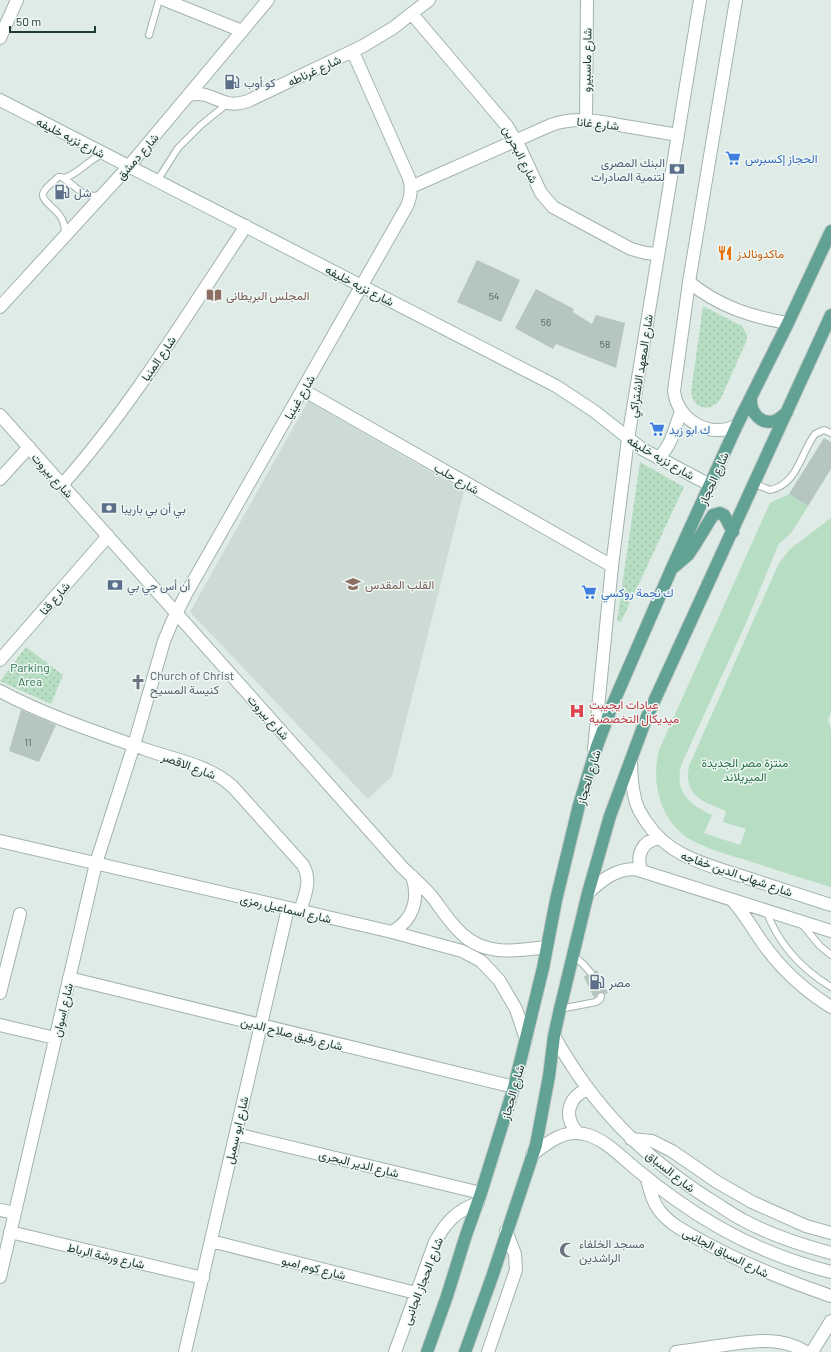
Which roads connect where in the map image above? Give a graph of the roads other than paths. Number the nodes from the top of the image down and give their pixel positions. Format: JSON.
{"nodes":[{"id":1,"x":17,"y":0,"type":"edge"},
{"id":2,"x":159,"y":0,"type":"edge"},
{"id":3,"x":165,"y":0,"type":"edge"},
{"id":4,"x":268,"y":0,"type":"edge"},
{"id":5,"x":429,"y":0,"type":"edge"},
{"id":6,"x":587,"y":0,"type":"edge"},
{"id":7,"x":700,"y":0,"type":"edge"},
{"id":8,"x":736,"y":0,"type":"edge"},
{"id":9,"x":412,"y":14,"type":"junction"},
{"id":10,"x":242,"y":31,"type":"junction"},
{"id":11,"x":149,"y":35,"type":"dead end"},
{"id":12,"x":0,"y":38,"type":"edge"},
{"id":13,"x":353,"y":52,"type":"junction"},
{"id":14,"x":189,"y":95,"type":"junction"},
{"id":15,"x":0,"y":100,"type":"edge"},
{"id":16,"x":227,"y":104,"type":"junction"},
{"id":17,"x":586,"y":120,"type":"junction"},
{"id":18,"x":678,"y":135,"type":"junction"},
{"id":19,"x":516,"y":140,"type":"junction"},
{"id":20,"x":104,"y":154,"type":"junction"},
{"id":21,"x":129,"y":166,"type":"junction"},
{"id":22,"x":64,"y":178,"type":"junction"},
{"id":23,"x":157,"y":181,"type":"junction"},
{"id":24,"x":411,"y":187,"type":"junction"},
{"id":25,"x":104,"y":194,"type":"junction"},
{"id":26,"x":246,"y":226,"type":"junction"},
{"id":27,"x":831,"y":231,"type":"edge"},
{"id":28,"x":65,"y":236,"type":"junction"},
{"id":29,"x":658,"y":254,"type":"junction"},
{"id":30,"x":689,"y":282,"type":"junction"},
{"id":31,"x":362,"y":286,"type":"junction"},
{"id":32,"x":0,"y":307,"type":"edge"},
{"id":33,"x":831,"y":316,"type":"edge"},
{"id":34,"x":788,"y":323,"type":"junction"},
{"id":35,"x":303,"y":390,"type":"junction"},
{"id":36,"x":751,"y":398,"type":"junction"},
{"id":37,"x":680,"y":411,"type":"junction"},
{"id":38,"x":787,"y":412,"type":"junction"},
{"id":39,"x":0,"y":415,"type":"edge"},
{"id":40,"x":737,"y":425,"type":"junction"},
{"id":41,"x":831,"y":432,"type":"edge"},
{"id":42,"x":628,"y":439,"type":"junction"},
{"id":43,"x":29,"y":447,"type":"junction"},
{"id":44,"x":658,"y":458,"type":"junction"},
{"id":45,"x":0,"y":479,"type":"edge"},
{"id":46,"x":710,"y":484,"type":"junction"},
{"id":47,"x":755,"y":484,"type":"junction"},
{"id":48,"x":62,"y":485,"type":"junction"},
{"id":49,"x":733,"y":532,"type":"junction"},
{"id":50,"x":108,"y":536,"type":"junction"},
{"id":51,"x":612,"y":566,"type":"junction"},
{"id":52,"x":671,"y":570,"type":"junction"},
{"id":53,"x":176,"y":613,"type":"junction"},
{"id":54,"x":0,"y":660,"type":"edge"},
{"id":55,"x":0,"y":690,"type":"edge"},
{"id":56,"x":134,"y":745,"type":"junction"},
{"id":57,"x":593,"y":758,"type":"junction"},
{"id":58,"x":631,"y":760,"type":"junction"},
{"id":59,"x":659,"y":838,"type":"junction"},
{"id":60,"x":0,"y":841,"type":"edge"},
{"id":61,"x":96,"y":863,"type":"junction"},
{"id":62,"x":641,"y":870,"type":"junction"},
{"id":63,"x":412,"y":876,"type":"junction"},
{"id":64,"x":588,"y":893,"type":"junction"},
{"id":65,"x":731,"y":899,"type":"junction"},
{"id":66,"x":831,"y":905,"type":"edge"},
{"id":67,"x":288,"y":908,"type":"junction"},
{"id":68,"x":766,"y":910,"type":"junction"},
{"id":69,"x":300,"y":911,"type":"junction"},
{"id":70,"x":20,"y":914,"type":"dead end"},
{"id":71,"x":799,"y":920,"type":"junction"},
{"id":72,"x":831,"y":931,"type":"edge"},
{"id":73,"x":392,"y":932,"type":"junction"},
{"id":74,"x":546,"y":947,"type":"junction"},
{"id":75,"x":573,"y":954,"type":"junction"},
{"id":76,"x":831,"y":955,"type":"edge"},
{"id":77,"x":591,"y":973,"type":"dead end"},
{"id":78,"x":69,"y":978,"type":"junction"},
{"id":79,"x":831,"y":987,"type":"edge"},
{"id":80,"x":0,"y":993,"type":"edge"},
{"id":81,"x":601,"y":996,"type":"dead end"},
{"id":82,"x":831,"y":1007,"type":"edge"},
{"id":83,"x":560,"y":1009,"type":"junction"},
{"id":84,"x":0,"y":1025,"type":"edge"},
{"id":85,"x":260,"y":1025,"type":"junction"},
{"id":86,"x":554,"y":1036,"type":"junction"},
{"id":87,"x":55,"y":1038,"type":"junction"},
{"id":88,"x":526,"y":1039,"type":"junction"},
{"id":89,"x":514,"y":1087,"type":"junction"},
{"id":90,"x":588,"y":1089,"type":"junction"},
{"id":91,"x":577,"y":1132,"type":"junction"},
{"id":92,"x":236,"y":1134,"type":"junction"},
{"id":93,"x":631,"y":1139,"type":"junction"},
{"id":94,"x":532,"y":1154,"type":"junction"},
{"id":95,"x":648,"y":1179,"type":"junction"},
{"id":96,"x":480,"y":1198,"type":"junction"},
{"id":97,"x":0,"y":1210,"type":"edge"},
{"id":98,"x":15,"y":1213,"type":"junction"},
{"id":99,"x":506,"y":1231,"type":"junction"},
{"id":100,"x":10,"y":1232,"type":"junction"},
{"id":101,"x":831,"y":1233,"type":"edge"},
{"id":102,"x":211,"y":1241,"type":"junction"},
{"id":103,"x":831,"y":1253,"type":"edge"},
{"id":104,"x":827,"y":1271,"type":"edge"},
{"id":105,"x":0,"y":1277,"type":"edge"},
{"id":106,"x":203,"y":1278,"type":"junction"},
{"id":107,"x":816,"y":1291,"type":"junction"},
{"id":108,"x":416,"y":1293,"type":"junction"},
{"id":109,"x":831,"y":1296,"type":"edge"},
{"id":110,"x":831,"y":1321,"type":"edge"},
{"id":111,"x":185,"y":1352,"type":"edge"},
{"id":112,"x":395,"y":1352,"type":"edge"},
{"id":113,"x":427,"y":1352,"type":"edge"},
{"id":114,"x":465,"y":1352,"type":"edge"},
{"id":115,"x":488,"y":1352,"type":"edge"},
{"id":116,"x":676,"y":1352,"type":"edge"},
{"id":117,"x":806,"y":1352,"type":"edge"},
{"id":118,"x":812,"y":1352,"type":"edge"}],
"edges":[{"from":1,"to":12,"type":"street"},
{"from":2,"to":11,"type":"lane"},
{"from":3,"to":10,"type":"street"},
{"from":4,"to":10,"type":"street","name":"شارع دمشق"},
{"from":5,"to":9,"type":"street","name":"شارع غرناطه"},
{"from":6,"to":17,"type":"street","name":"شارع ماسبيرو"},
{"from":7,"to":18,"type":"street","name":"شارع المعهد الاشتراكي"},
{"from":8,"to":30,"type":"street"},
{"from":9,"to":13,"type":"street","name":"شارع غرناطه"},
{"from":9,"to":19,"type":"street","name":"شارع البحرين"},
{"from":10,"to":14,"type":"street","name":"شارع دمشق"},
{"from":13,"to":16,"type":"street","name":"شارع غرناطه"},
{"from":13,"to":24,"type":"street","name":"شارع غينيا"},
{"from":14,"to":16,"type":"street","name":"شارع غرناطه"},
{"from":14,"to":21,"type":"street","name":"شارع دمشق"},
{"from":15,"to":20,"type":"street","name":"شارع نزيه خليفه"},
{"from":16,"to":23,"type":"lane"},
{"from":17,"to":18,"type":"street","name":"شارع غانا"},
{"from":17,"to":19,"type":"street","name":"شارع غانا"},
{"from":18,"to":29,"type":"street","name":"شارع المعهد الاشتراكي"},
{"from":19,"to":24,"type":"street","name":"شارع غانا"},
{"from":19,"to":29,"type":"street","name":"شارع البحرين"},
{"from":20,"to":21,"type":"street","name":"شارع نزيه خليفه"},
{"from":20,"to":22,"type":"lane"},
{"from":21,"to":23,"type":"street","name":"شارع نزيه خليفه"},
{"from":21,"to":25,"type":"street","name":"شارع دمشق"},
{"from":22,"to":25,"type":"lane"},
{"from":22,"to":28,"type":"lane"},
{"from":23,"to":26,"type":"street","name":"شارع نزيه خليفه"},
{"from":24,"to":31,"type":"street","name":"شارع غينيا"},
{"from":25,"to":28,"type":"street","name":"شارع دمشق"},
{"from":26,"to":31,"type":"street","name":"شارع نزيه خليفه"},
{"from":26,"to":48,"type":"street","name":"شارع المنيا"},
{"from":27,"to":34,"type":"main road","name":"شارع الحجاز"},
{"from":28,"to":32,"type":"street","name":"شارع دمشق"},
{"from":29,"to":42,"type":"street","name":"شارع المعهد الاشتراكي"},
{"from":30,"to":34,"type":"street"},
{"from":30,"to":37,"type":"street"},
{"from":31,"to":35,"type":"street","name":"شارع غينيا"},
{"from":31,"to":42,"type":"street","name":"شارع نزيه خليفه"},
{"from":33,"to":38,"type":"main road"},
{"from":34,"to":36,"type":"main road","name":"شارع الحجاز"},
{"from":35,"to":51,"type":"street","name":"شارع حلب"},
{"from":35,"to":53,"type":"street","name":"شارع غينيا"},
{"from":36,"to":38,"type":"main road"},
{"from":36,"to":40,"type":"main road","name":"شارع الحجاز"},
{"from":37,"to":40,"type":"street"},
{"from":37,"to":44,"type":"street"},
{"from":38,"to":47,"type":"main road"},
{"from":39,"to":43,"type":"street","name":"شارع بيروت"},
{"from":40,"to":46,"type":"main road","name":"شارع الحجاز"},
{"from":41,"to":47,"type":"lane"},
{"from":42,"to":44,"type":"street","name":"شارع نزيه خليفه"},
{"from":42,"to":51,"type":"street","name":"شارع المعهد الاشتراكي"},
{"from":43,"to":45,"type":"street"},
{"from":43,"to":48,"type":"street","name":"شارع بيروت"},
{"from":44,"to":46,"type":"street","name":"شارع نزيه خليفه"},
{"from":46,"to":52,"type":"main road","name":"شارع الحجاز"},
{"from":47,"to":49,"type":"main road"},
{"from":48,"to":50,"type":"street","name":"شارع بيروت"},
{"from":49,"to":52,"type":"main road"},
{"from":49,"to":58,"type":"main road"},
{"from":50,"to":53,"type":"street","name":"شارع بيروت"},
{"from":50,"to":54,"type":"street","name":"شارع قنا"},
{"from":51,"to":57,"type":"street","name":"شارع المعهد الاشتراكي"},
{"from":52,"to":57,"type":"main road","name":"شارع الحجاز"},
{"from":53,"to":56,"type":"street","name":"شارع غينيا"},
{"from":53,"to":63,"type":"street","name":"شارع بيروت"},
{"from":55,"to":56,"type":"street","name":"شارع الاقصر"},
{"from":56,"to":61,"type":"street","name":"شارع اسوان"},
{"from":56,"to":69,"type":"street","name":"شارع الاقصر"},
{"from":57,"to":74,"type":"main road","name":"شارع الحجاز"},
{"from":58,"to":59,"type":"street","name":"شارع شهاب الدين خفاجه"},
{"from":58,"to":64,"type":"main road"},
{"from":59,"to":62,"type":"street"},
{"from":59,"to":66,"type":"street","name":"شارع شهاب الدين خفاجه"},
{"from":60,"to":61,"type":"street","name":"شارع اسماعيل رمزى"},
{"from":61,"to":67,"type":"street","name":"شارع اسماعيل رمزى"},
{"from":61,"to":78,"type":"street","name":"شارع اسوان"},
{"from":62,"to":64,"type":"street","name":"شارع شهاب الدين خفاجه"},
{"from":62,"to":65,"type":"street","name":"شارع شهاب الدين خفاجه"},
{"from":63,"to":73,"type":"street"},
{"from":63,"to":74,"type":"street","name":"شارع بيروت"},
{"from":64,"to":75,"type":"main road"},
{"from":65,"to":68,"type":"street","name":"شارع شهاب الدين خفاجه"},
{"from":65,"to":82,"type":"street"},
{"from":67,"to":69,"type":"street","name":"شارع اسماعيل رمزى"},
{"from":67,"to":85,"type":"street","name":"شارع ابو سمبل"},
{"from":68,"to":71,"type":"street","name":"شارع شهاب الدين خفاجه"},
{"from":68,"to":79,"type":"lane"},
{"from":69,"to":73,"type":"street","name":"شارع اسماعيل رمزى"},
{"from":70,"to":80,"type":"street"},
{"from":71,"to":72,"type":"street","name":"شارع شهاب الدين خفاجه"},
{"from":71,"to":76,"type":"lane"},
{"from":73,"to":88,"type":"street","name":"شارع اسماعيل رمزى"},
{"from":74,"to":88,"type":"main road","name":"شارع الحجاز"},
{"from":75,"to":77,"type":"lane"},
{"from":75,"to":83,"type":"main road"},
{"from":78,"to":85,"type":"street","name":"شارع رفيق صلاح الدين"},
{"from":78,"to":87,"type":"street","name":"شارع اسوان"},
{"from":81,"to":83,"type":"lane"},
{"from":83,"to":86,"type":"main road"},
{"from":84,"to":87,"type":"street"},
{"from":85,"to":89,"type":"street","name":"شارع رفيق صلاح الدين"},
{"from":85,"to":92,"type":"street","name":"شارع ابو سمبل"},
{"from":86,"to":90,"type":"street","name":"شارع السباق"},
{"from":86,"to":94,"type":"main road"},
{"from":87,"to":98,"type":"street","name":"شارع اسوان"},
{"from":88,"to":89,"type":"main road","name":"شارع الحجاز"},
{"from":89,"to":96,"type":"main road","name":"شارع الحجاز"},
{"from":90,"to":91,"type":"street"},
{"from":90,"to":93,"type":"street","name":"شارع السباق"},
{"from":91,"to":94,"type":"street"},
{"from":91,"to":95,"type":"street","name":"شارع السباق"},
{"from":92,"to":96,"type":"street","name":"شارع الدير البحرى"},
{"from":92,"to":102,"type":"street","name":"شارع ابو سمبل"},
{"from":93,"to":101,"type":"street"},
{"from":93,"to":103,"type":"street","name":"شارع السباق"},
{"from":94,"to":99,"type":"main road"},
{"from":95,"to":104,"type":"street","name":"شارع السباق"},
{"from":95,"to":107,"type":"street","name":"شارع السباق الجانبى"},
{"from":96,"to":108,"type":"street","name":"شارع الحجاز الجانبى"},
{"from":96,"to":113,"type":"main road","name":"شارع الحجاز"},
{"from":97,"to":98,"type":"street"},
{"from":98,"to":100,"type":"street","name":"شارع اسوان"},
{"from":99,"to":114,"type":"main road"},
{"from":99,"to":115,"type":"street"},
{"from":100,"to":105,"type":"street","name":"شارع اسوان"},
{"from":100,"to":106,"type":"street","name":"شارع ورشة الرباط"},
{"from":102,"to":106,"type":"street","name":"شارع ابو سمبل"},
{"from":102,"to":108,"type":"street","name":"شارع كوم امبو"},
{"from":104,"to":107,"type":"street"},
{"from":106,"to":111,"type":"street","name":"شارع ابو سمبل"},
{"from":107,"to":109,"type":"street","name":"شارع السباق الجانبى"},
{"from":108,"to":112,"type":"street","name":"شارع الحجاز الجانبى"},
{"from":110,"to":118,"type":"street"},
{"from":116,"to":117,"type":"street"}]}
